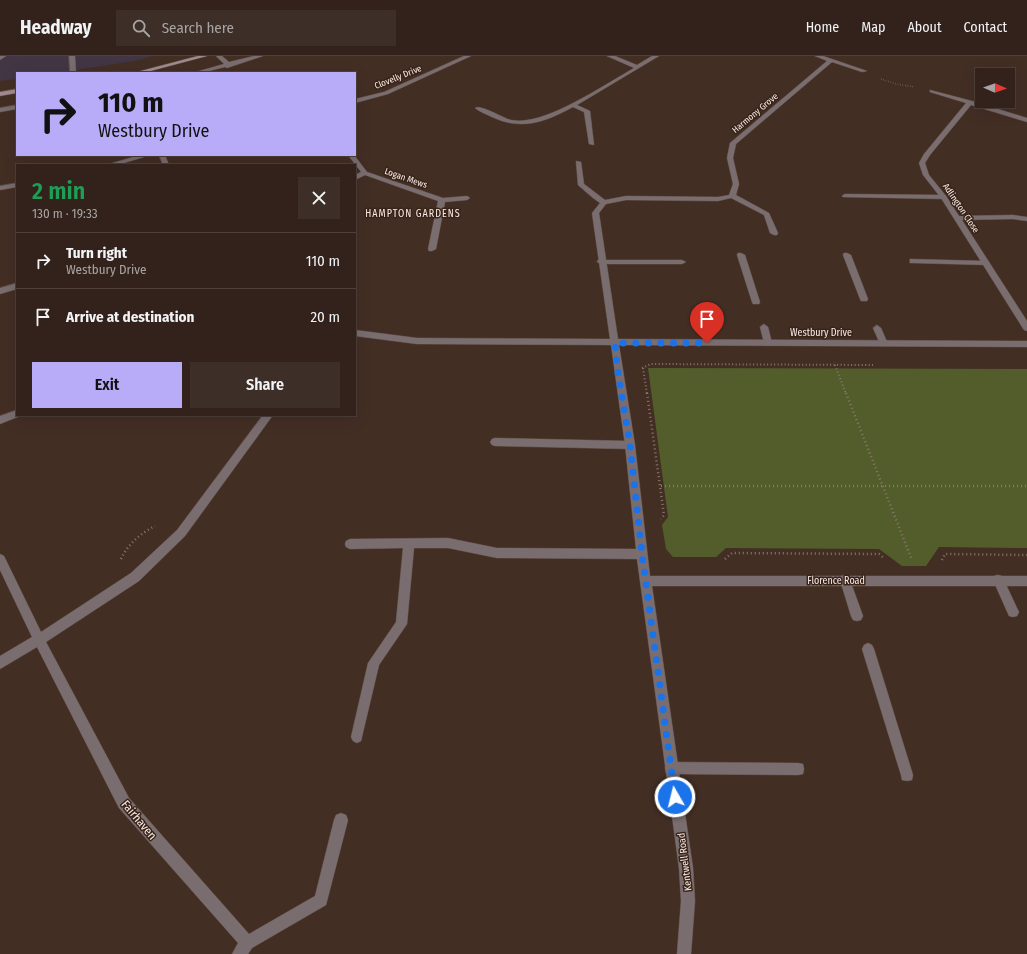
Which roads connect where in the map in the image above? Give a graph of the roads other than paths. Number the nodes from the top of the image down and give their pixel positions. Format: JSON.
{"nodes":[{"id":1,"x":4,"y":56,"type":"edge"},
{"id":2,"x":72,"y":56,"type":"edge"},
{"id":3,"x":204,"y":56,"type":"edge"},
{"id":4,"x":219,"y":56,"type":"edge"},
{"id":5,"x":260,"y":56,"type":"edge"},
{"id":6,"x":468,"y":56,"type":"edge"},
{"id":7,"x":610,"y":56,"type":"edge"},
{"id":8,"x":656,"y":56,"type":"edge"},
{"id":9,"x":818,"y":56,"type":"edge"},
{"id":10,"x":0,"y":58,"type":"edge"},
{"id":11,"x":830,"y":61,"type":"junction"},
{"id":12,"x":227,"y":66,"type":"junction"},
{"id":13,"x":638,"y":67,"type":"junction"},
{"id":14,"x":864,"y":71,"type":"dead end"},
{"id":15,"x":73,"y":72,"type":"edge"},
{"id":16,"x":140,"y":72,"type":"edge"},
{"id":17,"x":200,"y":72,"type":"edge"},
{"id":18,"x":16,"y":91,"type":"edge"},
{"id":19,"x":932,"y":91,"type":"road end"},
{"id":20,"x":0,"y":94,"type":"edge"},
{"id":21,"x":356,"y":101,"type":"edge"},
{"id":22,"x":970,"y":102,"type":"junction"},
{"id":23,"x":573,"y":105,"type":"junction"},
{"id":24,"x":16,"y":107,"type":"edge"},
{"id":25,"x":478,"y":108,"type":"dead end"},
{"id":26,"x":0,"y":110,"type":"edge"},
{"id":27,"x":1027,"y":120,"type":"edge"},
{"id":28,"x":592,"y":144,"type":"dead end"},
{"id":29,"x":144,"y":156,"type":"edge"},
{"id":30,"x":352,"y":156,"type":"edge"},
{"id":31,"x":578,"y":162,"type":"dead end"},
{"id":32,"x":113,"y":164,"type":"edge"},
{"id":33,"x":365,"y":173,"type":"junction"},
{"id":34,"x":356,"y":178,"type":"edge"},
{"id":35,"x":16,"y":185,"type":"edge"},
{"id":36,"x":0,"y":188,"type":"edge"},
{"id":37,"x":732,"y":196,"type":"junction"},
{"id":38,"x":845,"y":196,"type":"dead end"},
{"id":39,"x":944,"y":197,"type":"junction"},
{"id":40,"x":467,"y":198,"type":"dead end"},
{"id":41,"x":442,"y":200,"type":"junction"},
{"id":42,"x":604,"y":202,"type":"junction"},
{"id":43,"x":957,"y":218,"type":"junction"},
{"id":44,"x":1027,"y":219,"type":"edge"},
{"id":45,"x":774,"y":233,"type":"dead end"},
{"id":46,"x":432,"y":249,"type":"dead end"},
{"id":47,"x":741,"y":255,"type":"dead end"},
{"id":48,"x":846,"y":255,"type":"dead end"},
{"id":49,"x":913,"y":261,"type":"dead end"},
{"id":50,"x":601,"y":262,"type":"junction"},
{"id":51,"x":682,"y":262,"type":"dead end"},
{"id":52,"x":986,"y":263,"type":"junction"},
{"id":53,"x":16,"y":286,"type":"edge"},
{"id":54,"x":0,"y":291,"type":"edge"},
{"id":55,"x":864,"y":299,"type":"dead end"},
{"id":56,"x":756,"y":302,"type":"dead end"},
{"id":57,"x":764,"y":327,"type":"dead end"},
{"id":58,"x":877,"y":328,"type":"dead end"},
{"id":59,"x":1027,"y":328,"type":"edge"},
{"id":60,"x":356,"y":333,"type":"edge"},
{"id":61,"x":615,"y":343,"type":"junction"},
{"id":62,"x":768,"y":343,"type":"junction"},
{"id":63,"x":884,"y":344,"type":"junction"},
{"id":64,"x":1027,"y":344,"type":"edge"},
{"id":65,"x":16,"y":414,"type":"edge"},
{"id":66,"x":267,"y":416,"type":"edge"},
{"id":67,"x":0,"y":420,"type":"edge"},
{"id":68,"x":495,"y":442,"type":"dead end"},
{"id":69,"x":630,"y":445,"type":"junction"},
{"id":70,"x":409,"y":543,"type":"junction"},
{"id":71,"x":350,"y":544,"type":"dead end"},
{"id":72,"x":642,"y":554,"type":"junction"},
{"id":73,"x":0,"y":559,"type":"edge"},
{"id":74,"x":845,"y":580,"type":"junction"},
{"id":75,"x":998,"y":580,"type":"junction"},
{"id":76,"x":1027,"y":580,"type":"edge"},
{"id":77,"x":646,"y":581,"type":"junction"},
{"id":78,"x":1012,"y":612,"type":"dead end"},
{"id":79,"x":857,"y":616,"type":"dead end"},
{"id":80,"x":40,"y":639,"type":"junction"},
{"id":81,"x":868,"y":649,"type":"dead end"},
{"id":82,"x":0,"y":663,"type":"edge"},
{"id":83,"x":357,"y":737,"type":"dead end"},
{"id":84,"x":671,"y":768,"type":"junction"},
{"id":85,"x":798,"y":769,"type":"dead end"},
{"id":86,"x":907,"y":775,"type":"dead end"},
{"id":87,"x":341,"y":820,"type":"dead end"},
{"id":88,"x":243,"y":949,"type":"edge"},
{"id":89,"x":684,"y":954,"type":"edge"}],
"edges":[{"from":1,"to":10,"type":"street"},
{"from":2,"to":15,"type":"street"},
{"from":3,"to":16,"type":"street"},
{"from":4,"to":12,"type":"street"},
{"from":5,"to":12,"type":"street"},
{"from":6,"to":21,"type":"street","name":"Clovelly Drive"},
{"from":7,"to":13,"type":"street"},
{"from":8,"to":13,"type":"street"},
{"from":9,"to":11,"type":"street"},
{"from":11,"to":14,"type":"street"},
{"from":11,"to":37,"type":"street","name":"Harmony Grove"},
{"from":12,"to":17,"type":"street"},
{"from":13,"to":23,"type":"street"},
{"from":18,"to":20,"type":"street"},
{"from":19,"to":22,"type":"street"},
{"from":22,"to":27,"type":"street"},
{"from":22,"to":39,"type":"street","name":"Adlington Close"},
{"from":23,"to":25,"type":"street"},
{"from":23,"to":28,"type":"street"},
{"from":24,"to":26,"type":"street"},
{"from":29,"to":32,"type":"street"},
{"from":30,"to":33,"type":"street"},
{"from":31,"to":42,"type":"street"},
{"from":33,"to":34,"type":"street"},
{"from":33,"to":41,"type":"street","name":"Logan Mews"},
{"from":35,"to":36,"type":"street"},
{"from":37,"to":42,"type":"street"},
{"from":37,"to":45,"type":"street"},
{"from":38,"to":39,"type":"street"},
{"from":39,"to":43,"type":"street","name":"Adlington Close"},
{"from":40,"to":41,"type":"street","name":"Logan Mews"},
{"from":41,"to":46,"type":"street"},
{"from":42,"to":50,"type":"street"},
{"from":43,"to":44,"type":"street"},
{"from":43,"to":52,"type":"street","name":"Adlington Close"},
{"from":47,"to":56,"type":"street"},
{"from":48,"to":55,"type":"street"},
{"from":49,"to":52,"type":"street"},
{"from":50,"to":51,"type":"street"},
{"from":50,"to":61,"type":"street"},
{"from":52,"to":59,"type":"street","name":"Adlington Close"},
{"from":53,"to":54,"type":"street"},
{"from":57,"to":62,"type":"street"},
{"from":58,"to":63,"type":"street"},
{"from":60,"to":61,"type":"street","name":"Westbury Drive"},
{"from":61,"to":62,"type":"street","name":"Westbury Drive"},
{"from":61,"to":69,"type":"street","name":"Kentwell Road"},
{"from":62,"to":63,"type":"street","name":"Westbury Drive"},
{"from":63,"to":64,"type":"street","name":"Westbury Drive"},
{"from":65,"to":67,"type":"street"},
{"from":66,"to":80,"type":"street"},
{"from":68,"to":69,"type":"street"},
{"from":69,"to":72,"type":"street","name":"Kentwell Road"},
{"from":70,"to":71,"type":"street"},
{"from":70,"to":72,"type":"street"},
{"from":70,"to":83,"type":"street"},
{"from":72,"to":77,"type":"street","name":"Kentwell Road"},
{"from":73,"to":80,"type":"street","name":"Fairhaven"},
{"from":74,"to":75,"type":"street","name":"Florence Road"},
{"from":74,"to":77,"type":"street","name":"Florence Road"},
{"from":74,"to":79,"type":"street"},
{"from":75,"to":76,"type":"street","name":"Florence Road"},
{"from":75,"to":78,"type":"street"},
{"from":77,"to":84,"type":"street","name":"Kentwell Road"},
{"from":80,"to":82,"type":"street"},
{"from":80,"to":88,"type":"street","name":"Fairhaven"},
{"from":81,"to":86,"type":"street"},
{"from":84,"to":85,"type":"street"},
{"from":84,"to":89,"type":"street","name":"Kentwell Road"},
{"from":87,"to":88,"type":"street","name":"Fairhaven"}]}
